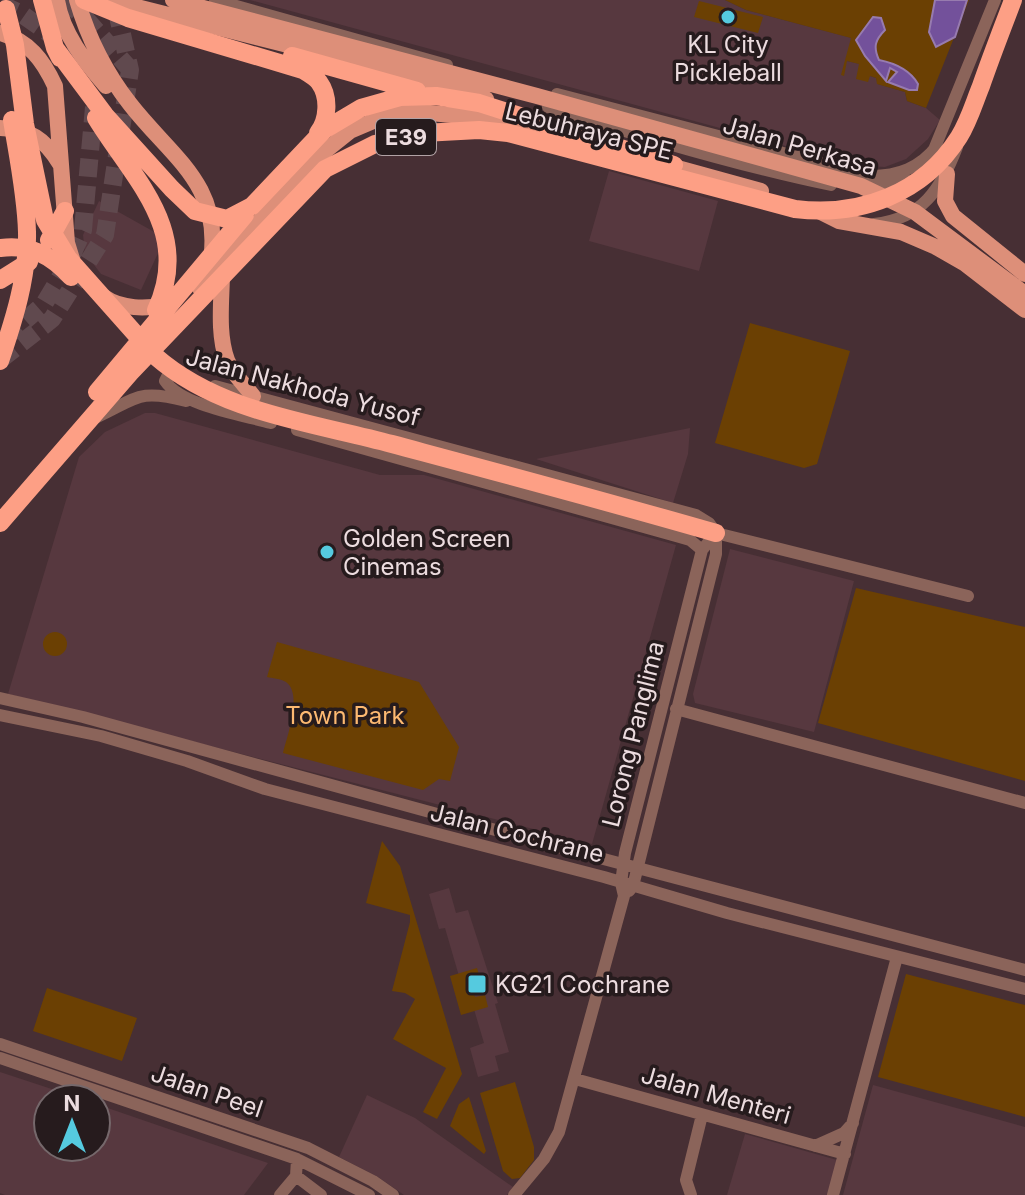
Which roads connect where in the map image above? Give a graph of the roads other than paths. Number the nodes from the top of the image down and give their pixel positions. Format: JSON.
{"nodes":[{"id":1,"x":42,"y":0,"type":"edge"},
{"id":2,"x":57,"y":0,"type":"edge"},
{"id":3,"x":77,"y":0,"type":"edge"},
{"id":4,"x":84,"y":0,"type":"edge"},
{"id":5,"x":109,"y":0,"type":"edge"},
{"id":6,"x":173,"y":0,"type":"edge"},
{"id":7,"x":215,"y":0,"type":"edge"},
{"id":8,"x":995,"y":0,"type":"edge"},
{"id":9,"x":1002,"y":0,"type":"edge"},
{"id":10,"x":1013,"y":0,"type":"edge"},
{"id":11,"x":7,"y":5,"type":"edge"},
{"id":12,"x":132,"y":7,"type":"junction"},
{"id":13,"x":0,"y":33,"type":"edge"},
{"id":14,"x":268,"y":34,"type":"junction"},
{"id":15,"x":64,"y":45,"type":"junction"},
{"id":16,"x":495,"y":83,"type":"junction"},
{"id":17,"x":0,"y":128,"type":"edge"},
{"id":18,"x":162,"y":140,"type":"junction"},
{"id":19,"x":585,"y":144,"type":"junction"},
{"id":20,"x":937,"y":146,"type":"junction"},
{"id":21,"x":61,"y":165,"type":"junction"},
{"id":22,"x":947,"y":174,"type":"junction"},
{"id":23,"x":765,"y":198,"type":"junction"},
{"id":24,"x":65,"y":211,"type":"junction"},
{"id":25,"x":953,"y":216,"type":"junction"},
{"id":26,"x":867,"y":225,"type":"junction"},
{"id":27,"x":936,"y":247,"type":"junction"},
{"id":28,"x":0,"y":248,"type":"edge"},
{"id":29,"x":222,"y":262,"type":"junction"},
{"id":30,"x":1025,"y":274,"type":"edge"},
{"id":31,"x":0,"y":280,"type":"edge"},
{"id":32,"x":199,"y":287,"type":"junction"},
{"id":33,"x":1025,"y":294,"type":"edge"},
{"id":34,"x":1025,"y":310,"type":"edge"},
{"id":35,"x":156,"y":358,"type":"junction"},
{"id":36,"x":0,"y":361,"type":"edge"},
{"id":37,"x":127,"y":374,"type":"junction"},
{"id":38,"x":253,"y":396,"type":"junction"},
{"id":39,"x":212,"y":407,"type":"junction"},
{"id":40,"x":299,"y":407,"type":"junction"},
{"id":41,"x":81,"y":423,"type":"junction"},
{"id":42,"x":293,"y":428,"type":"junction"},
{"id":43,"x":64,"y":433,"type":"junction"},
{"id":44,"x":0,"y":507,"type":"edge"},
{"id":45,"x":0,"y":523,"type":"edge"},
{"id":46,"x":716,"y":533,"type":"junction"},
{"id":47,"x":700,"y":548,"type":"junction"},
{"id":48,"x":968,"y":596,"type":"dead end"},
{"id":49,"x":0,"y":698,"type":"edge"},
{"id":50,"x":676,"y":709,"type":"junction"},
{"id":51,"x":0,"y":715,"type":"edge"},
{"id":52,"x":1025,"y":803,"type":"edge"},
{"id":53,"x":623,"y":864,"type":"junction"},
{"id":54,"x":637,"y":868,"type":"junction"},
{"id":55,"x":626,"y":888,"type":"junction"},
{"id":56,"x":897,"y":957,"type":"junction"},
{"id":57,"x":1025,"y":970,"type":"edge"},
{"id":58,"x":1025,"y":989,"type":"edge"},
{"id":59,"x":0,"y":1044,"type":"edge"},
{"id":60,"x":0,"y":1058,"type":"edge"},
{"id":61,"x":575,"y":1079,"type":"junction"},
{"id":62,"x":702,"y":1115,"type":"junction"},
{"id":63,"x":853,"y":1123,"type":"junction"},
{"id":64,"x":815,"y":1146,"type":"junction"},
{"id":65,"x":845,"y":1154,"type":"junction"},
{"id":66,"x":297,"y":1159,"type":"junction"},
{"id":67,"x":296,"y":1176,"type":"junction"},
{"id":68,"x":280,"y":1195,"type":"edge"},
{"id":69,"x":321,"y":1195,"type":"edge"},
{"id":70,"x":369,"y":1195,"type":"edge"},
{"id":71,"x":393,"y":1195,"type":"edge"},
{"id":72,"x":514,"y":1195,"type":"edge"},
{"id":73,"x":691,"y":1195,"type":"edge"},
{"id":74,"x":833,"y":1195,"type":"edge"}],
"edges":[{"from":1,"to":15,"type":"highway"},
{"from":2,"to":15,"type":"main road"},
{"from":3,"to":18,"type":"main road"},
{"from":4,"to":43,"type":"highway"},
{"from":5,"to":12,"type":"main road"},
{"from":6,"to":14,"type":"main road"},
{"from":7,"to":16,"type":"street"},
{"from":8,"to":20,"type":"street"},
{"from":9,"to":23,"type":"highway","name":"Lebuhraya SPE","number":"E39"},
{"from":10,"to":22,"type":"street"},
{"from":10,"to":23,"type":"highway","name":"Lebuhraya SPE","number":"E39"},
{"from":11,"to":35,"type":"highway"},
{"from":11,"to":36,"type":"highway"},
{"from":12,"to":14,"type":"main road"},
{"from":12,"to":23,"type":"highway"},
{"from":13,"to":21,"type":"main road"},
{"from":14,"to":16,"type":"main road","name":"Jalan Perkasa"},
{"from":14,"to":19,"type":"main road"},
{"from":15,"to":18,"type":"main road"},
{"from":15,"to":23,"type":"highway"},
{"from":15,"to":37,"type":"highway"},
{"from":16,"to":20,"type":"street"},
{"from":16,"to":20,"type":"street"},
{"from":16,"to":33,"type":"main road","name":"Jalan Perkasa"},
{"from":17,"to":21,"type":"main road"},
{"from":18,"to":32,"type":"main road"},
{"from":19,"to":26,"type":"main road"},
{"from":19,"to":29,"type":"main road"},
{"from":21,"to":24,"type":"main road"},
{"from":22,"to":25,"type":"main road"},
{"from":22,"to":26,"type":"street"},
{"from":23,"to":37,"type":"highway","name":"Lebuhraya SPE","number":"E39"},
{"from":23,"to":43,"type":"highway","name":"Lebuhraya SPE","number":"E39"},
{"from":24,"to":31,"type":"highway"},
{"from":24,"to":32,"type":"main road"},
{"from":25,"to":27,"type":"main road"},
{"from":25,"to":30,"type":"main road"},
{"from":26,"to":27,"type":"main road"},
{"from":27,"to":34,"type":"main road"},
{"from":28,"to":35,"type":"highway"},
{"from":29,"to":32,"type":"main road"},
{"from":29,"to":38,"type":"main road"},
{"from":32,"to":37,"type":"highway"},
{"from":35,"to":46,"type":"highway"},
{"from":37,"to":41,"type":"highway"},
{"from":37,"to":45,"type":"highway","name":"Lebuhraya SPE","number":"E39"},
{"from":38,"to":39,"type":"street","name":"Jalan Nakhoda Yusof"},
{"from":38,"to":40,"type":"street","name":"Jalan Nakhoda Yusof"},
{"from":39,"to":41,"type":"street"},
{"from":39,"to":42,"type":"street","name":"Jalan Nakhoda Yusof"},
{"from":40,"to":42,"type":"street"},
{"from":40,"to":46,"type":"street","name":"Jalan Nakhoda Yusof"},
{"from":41,"to":44,"type":"highway"},
{"from":42,"to":47,"type":"street","name":"Jalan Nakhoda Yusof"},
{"from":43,"to":44,"type":"highway","name":"Lebuhraya SPE","number":"E39"},
{"from":46,"to":47,"type":"street"},
{"from":46,"to":48,"type":"street","name":"Jalan Nakhoda Yusof"},
{"from":46,"to":50,"type":"street","name":"Lorong Panglima"},
{"from":47,"to":53,"type":"street","name":"Lorong Panglima"},
{"from":49,"to":53,"type":"street","name":"Jalan Cochrane"},
{"from":50,"to":52,"type":"street"},
{"from":50,"to":54,"type":"street","name":"Lorong Panglima"},
{"from":51,"to":55,"type":"street","name":"Jalan Cochrane"},
{"from":53,"to":54,"type":"street","name":"Jalan Cochrane"},
{"from":53,"to":55,"type":"street","name":"Lorong Panglima"},
{"from":54,"to":55,"type":"street","name":"Lorong Panglima"},
{"from":54,"to":57,"type":"street","name":"Jalan Cochrane"},
{"from":55,"to":56,"type":"street","name":"Jalan Cochrane"},
{"from":55,"to":61,"type":"street"},
{"from":56,"to":58,"type":"street","name":"Jalan Cochrane"},
{"from":56,"to":63,"type":"street"},
{"from":59,"to":71,"type":"street","name":"Jalan Peel"},
{"from":60,"to":66,"type":"street","name":"Jalan Peel"},
{"from":61,"to":62,"type":"street","name":"Jalan Menteri"},
{"from":61,"to":72,"type":"street"},
{"from":62,"to":64,"type":"street","name":"Jalan Menteri"},
{"from":62,"to":73,"type":"street"},
{"from":63,"to":64,"type":"street"},
{"from":63,"to":65,"type":"street"},
{"from":64,"to":65,"type":"street","name":"Jalan Menteri"},
{"from":65,"to":74,"type":"street"},
{"from":66,"to":67,"type":"street"},
{"from":66,"to":70,"type":"street","name":"Jalan Peel"},
{"from":67,"to":68,"type":"street"},
{"from":67,"to":69,"type":"street"}]}
